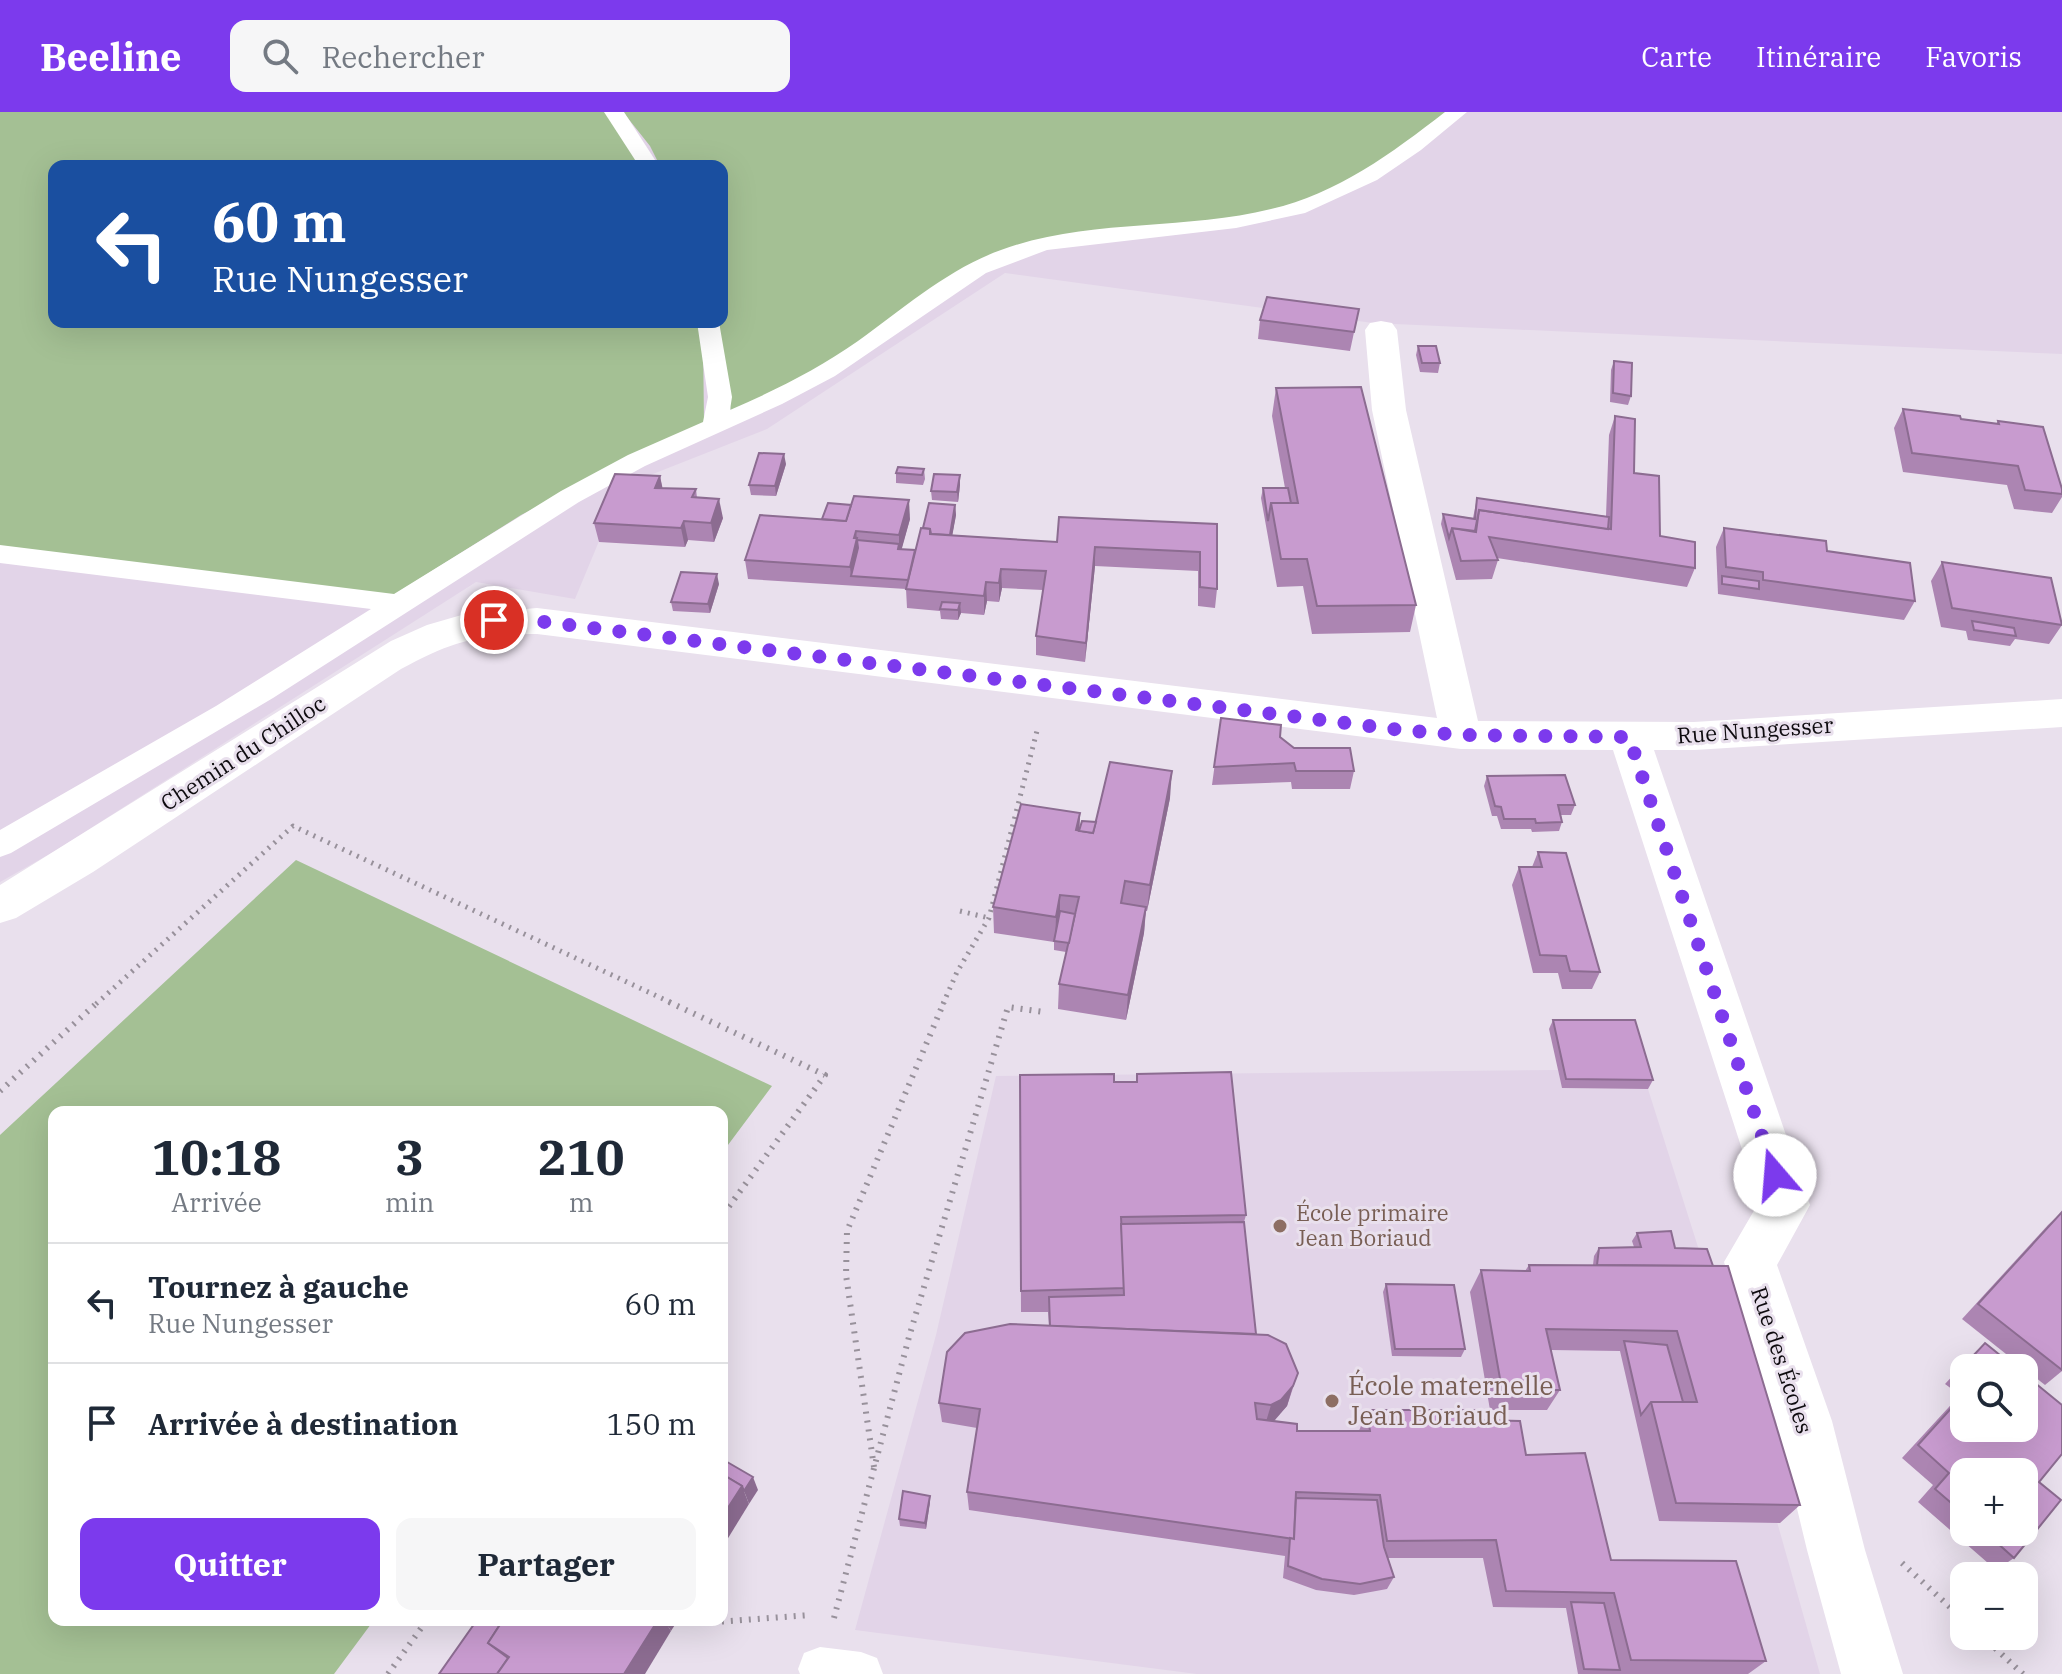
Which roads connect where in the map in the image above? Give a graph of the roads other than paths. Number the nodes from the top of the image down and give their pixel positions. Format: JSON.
{"nodes":[{"id":1,"x":614,"y":112,"type":"edge"},
{"id":2,"x":1457,"y":112,"type":"edge"},
{"id":3,"x":645,"y":160,"type":"edge"},
{"id":4,"x":709,"y":328,"type":"edge"},
{"id":5,"x":1381,"y":330,"type":"dead end"},
{"id":6,"x":715,"y":423,"type":"junction"},
{"id":7,"x":0,"y":554,"type":"edge"},
{"id":8,"x":395,"y":603,"type":"junction"},
{"id":9,"x":494,"y":620,"type":"joint"},
{"id":10,"x":2062,"y":713,"type":"edge"},
{"id":11,"x":1461,"y":735,"type":"junction"},
{"id":12,"x":1629,"y":737,"type":"junction"},
{"id":13,"x":0,"y":845,"type":"edge"},
{"id":14,"x":0,"y":906,"type":"edge"},
{"id":15,"x":1872,"y":1674,"type":"edge"}],
"edges":[{"from":1,"to":3,"type":"lane"},
{"from":2,"to":6,"type":"lane"},
{"from":4,"to":6,"type":"lane"},
{"from":5,"to":11,"type":"street"},
{"from":6,"to":8,"type":"lane"},
{"from":7,"to":8,"type":"lane"},
{"from":8,"to":13,"type":"lane"},
{"from":9,"to":11,"type":"street","name":"Rue Nungesser"},
{"from":9,"to":14,"type":"street","name":"Chemin du Chilloc"},
{"from":10,"to":12,"type":"street","name":"Rue Nungesser"},
{"from":11,"to":12,"type":"street","name":"Rue Nungesser"},
{"from":12,"to":15,"type":"street","name":"Rue des Écoles"}]}
